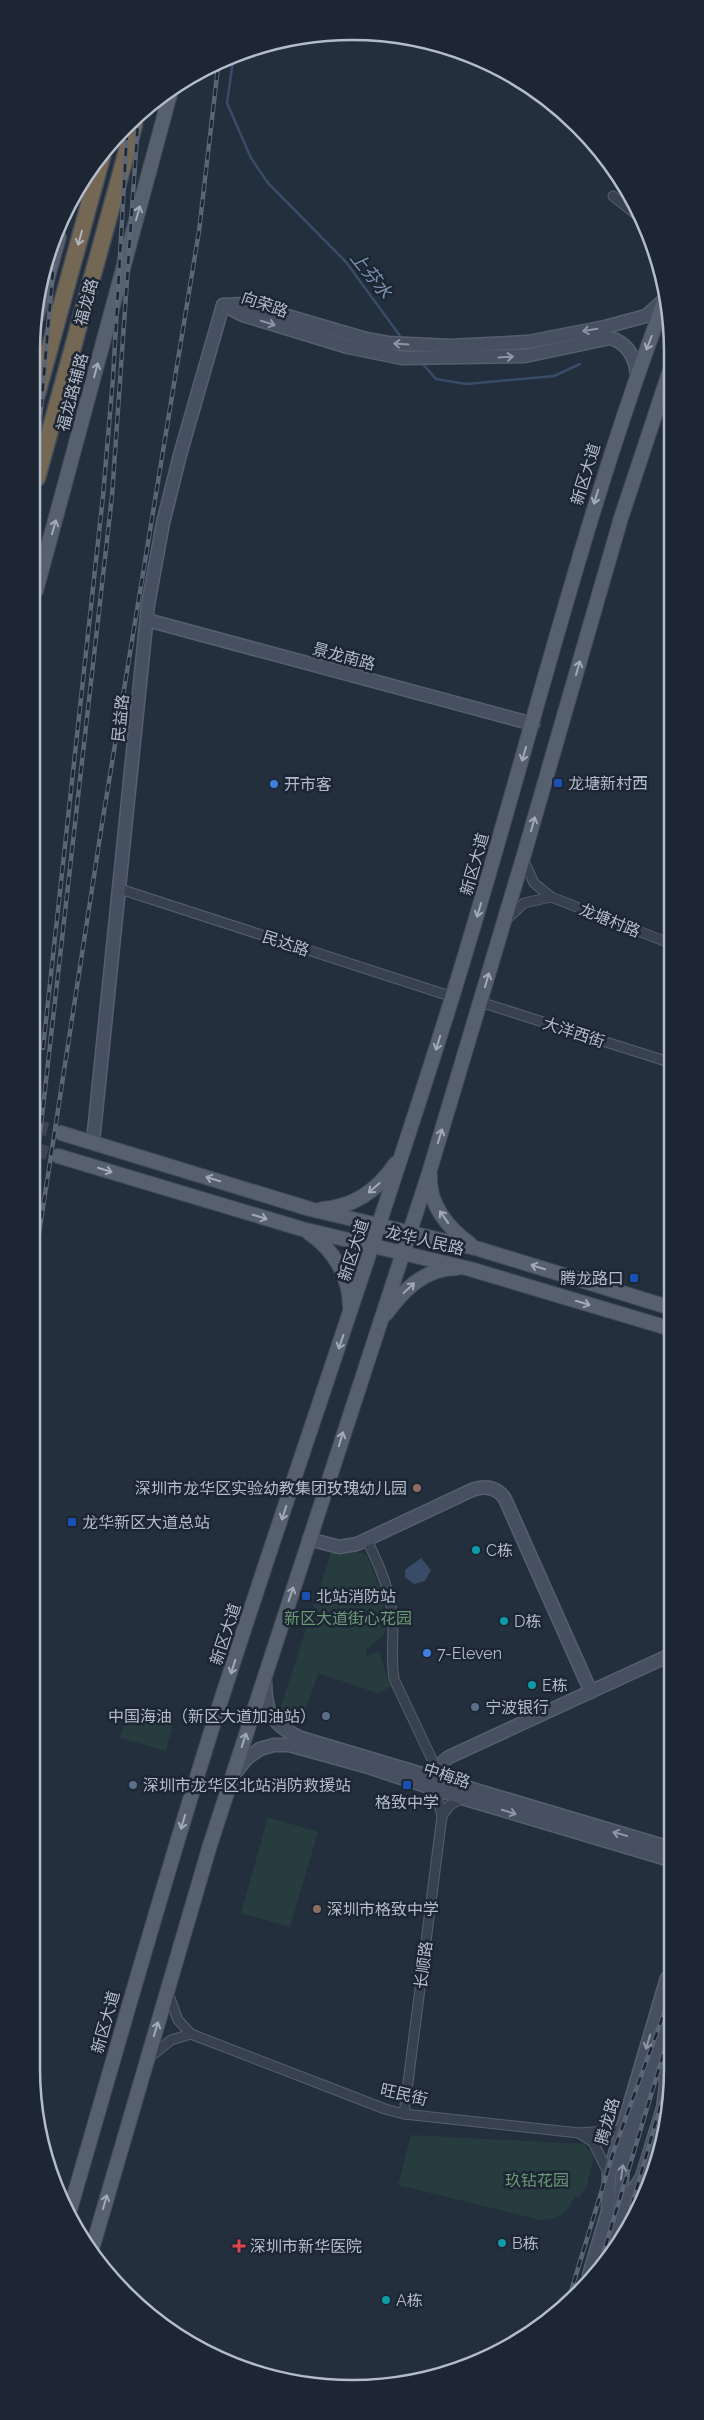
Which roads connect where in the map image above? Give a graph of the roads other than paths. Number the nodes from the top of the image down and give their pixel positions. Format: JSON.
{"nodes":[{"id":1,"x":169,"y":100,"type":"edge"},
{"id":2,"x":133,"y":129,"type":"edge"},
{"id":3,"x":98,"y":171,"type":"edge"},
{"id":4,"x":613,"y":196,"type":"dead end"},
{"id":5,"x":629,"y":209,"type":"edge"},
{"id":6,"x":660,"y":304,"type":"edge"},
{"id":7,"x":223,"y":305,"type":"junction"},
{"id":8,"x":661,"y":311,"type":"edge"},
{"id":9,"x":637,"y":374,"type":"junction"},
{"id":10,"x":40,"y":383,"type":"edge"},
{"id":11,"x":664,"y":388,"type":"edge"},
{"id":12,"x":40,"y":467,"type":"edge"},
{"id":13,"x":40,"y":576,"type":"edge"},
{"id":14,"x":147,"y":620,"type":"junction"},
{"id":15,"x":533,"y":724,"type":"junction"},
{"id":16,"x":523,"y":858,"type":"junction"},
{"id":17,"x":120,"y":889,"type":"junction"},
{"id":18,"x":551,"y":897,"type":"junction"},
{"id":19,"x":502,"y":927,"type":"junction"},
{"id":20,"x":664,"y":942,"type":"edge"},
{"id":21,"x":453,"y":997,"type":"junction"},
{"id":22,"x":480,"y":1002,"type":"junction"},
{"id":23,"x":664,"y":1060,"type":"edge"},
{"id":24,"x":61,"y":1133,"type":"tunnel mouth"},
{"id":25,"x":93,"y":1142,"type":"junction"},
{"id":26,"x":404,"y":1150,"type":"junction"},
{"id":27,"x":58,"y":1156,"type":"tunnel mouth"},
{"id":28,"x":430,"y":1167,"type":"junction"},
{"id":29,"x":310,"y":1209,"type":"junction"},
{"id":30,"x":379,"y":1226,"type":"junction"},
{"id":31,"x":302,"y":1229,"type":"junction"},
{"id":32,"x":409,"y":1232,"type":"junction"},
{"id":33,"x":372,"y":1246,"type":"junction"},
{"id":34,"x":480,"y":1249,"type":"junction"},
{"id":35,"x":403,"y":1252,"type":"junction"},
{"id":36,"x":470,"y":1268,"type":"junction"},
{"id":37,"x":664,"y":1306,"type":"edge"},
{"id":38,"x":350,"y":1317,"type":"junction"},
{"id":39,"x":379,"y":1326,"type":"junction"},
{"id":40,"x":664,"y":1327,"type":"edge"},
{"id":41,"x":309,"y":1539,"type":"junction"},
{"id":42,"x":368,"y":1540,"type":"junction"},
{"id":43,"x":664,"y":1658,"type":"edge"},
{"id":44,"x":265,"y":1673,"type":"junction"},
{"id":45,"x":591,"y":1692,"type":"junction"},
{"id":46,"x":434,"y":1778,"type":"junction"},
{"id":47,"x":230,"y":1782,"type":"junction"},
{"id":48,"x":462,"y":1798,"type":"junction"},
{"id":49,"x":442,"y":1816,"type":"junction"},
{"id":50,"x":664,"y":1846,"type":"edge"},
{"id":51,"x":664,"y":1858,"type":"edge"},
{"id":52,"x":664,"y":1988,"type":"edge"},
{"id":53,"x":167,"y":1991,"type":"junction"},
{"id":54,"x":664,"y":2024,"type":"edge"},
{"id":55,"x":662,"y":2030,"type":"junction"},
{"id":56,"x":191,"y":2034,"type":"junction"},
{"id":57,"x":147,"y":2060,"type":"junction"},
{"id":58,"x":664,"y":2071,"type":"edge"},
{"id":59,"x":404,"y":2114,"type":"junction"},
{"id":60,"x":621,"y":2130,"type":"junction"},
{"id":61,"x":578,"y":2133,"type":"junction"},
{"id":62,"x":652,"y":2153,"type":"edge"},
{"id":63,"x":609,"y":2174,"type":"junction"},
{"id":64,"x":71,"y":2204,"type":"edge"},
{"id":65,"x":620,"y":2212,"type":"junction"},
{"id":66,"x":614,"y":2237,"type":"edge"},
{"id":67,"x":94,"y":2242,"type":"edge"},
{"id":68,"x":590,"y":2270,"type":"edge"}],
"edges":[{"from":13,"to":1,"type":"main road","name":"福龙路辅路","one_way":true},
{"from":2,"to":12,"type":"highway","name":"福龙路"},
{"from":3,"to":10,"type":"highway","name":"福龙路","one_way":true},
{"from":4,"to":5,"type":"street"},
{"from":6,"to":7,"type":"street","name":"向荣路","one_way":true},
{"from":7,"to":9,"type":"street","name":"向荣路","one_way":true},
{"from":7,"to":14,"type":"street","name":"民益路"},
{"from":8,"to":9,"type":"main road","name":"新区大道","one_way":true},
{"from":9,"to":15,"type":"main road","name":"新区大道","one_way":true},
{"from":16,"to":11,"type":"main road","one_way":true},
{"from":14,"to":15,"type":"street","name":"景龙南路"},
{"from":14,"to":17,"type":"street","name":"民益路"},
{"from":15,"to":21,"type":"main road","name":"新区大道","one_way":true},
{"from":16,"to":18,"type":"street","name":"龙塘村路"},
{"from":16,"to":19,"type":"main road"},
{"from":17,"to":21,"type":"street","name":"民达路"},
{"from":17,"to":25,"type":"street","name":"民益路"},
{"from":18,"to":19,"type":"street"},
{"from":18,"to":20,"type":"street","name":"龙塘村路"},
{"from":22,"to":19,"type":"main road","one_way":true},
{"from":21,"to":26,"type":"main road","name":"新区大道","one_way":true},
{"from":22,"to":23,"type":"street","name":"大洋西街"},
{"from":28,"to":22,"type":"main road","one_way":true},
{"from":24,"to":25,"type":"main road","name":"龙华人民路"},
{"from":29,"to":25,"type":"main road","name":"龙华人民路","one_way":true},
{"from":26,"to":29,"type":"main road","one_way":true},
{"from":26,"to":30,"type":"main road","name":"新区大道"},
{"from":27,"to":31,"type":"main road","name":"龙华人民路","one_way":true},
{"from":28,"to":32,"type":"main road"},
{"from":34,"to":28,"type":"main road","one_way":true},
{"from":29,"to":30,"type":"main road","name":"龙华人民路"},
{"from":30,"to":32,"type":"main road","name":"龙华人民路"},
{"from":30,"to":33,"type":"main road","name":"新区大道"},
{"from":31,"to":33,"type":"main road","name":"龙华人民路"},
{"from":31,"to":38,"type":"main road"},
{"from":32,"to":34,"type":"main road","name":"龙华人民路"},
{"from":32,"to":35,"type":"main road"},
{"from":33,"to":35,"type":"main road","name":"龙华人民路"},
{"from":33,"to":38,"type":"main road","name":"新区大道"},
{"from":37,"to":34,"type":"main road","name":"龙华人民路","one_way":true},
{"from":35,"to":36,"type":"main road","name":"龙华人民路"},
{"from":35,"to":39,"type":"main road"},
{"from":39,"to":36,"type":"main road","one_way":true},
{"from":36,"to":40,"type":"main road","name":"龙华人民路","one_way":true},
{"from":38,"to":64,"type":"main road","name":"新区大道","one_way":true},
{"from":41,"to":39,"type":"main road","one_way":true},
{"from":41,"to":42,"type":"street"},
{"from":44,"to":41,"type":"main road","one_way":true},
{"from":42,"to":45,"type":"street"},
{"from":42,"to":46,"type":"street"},
{"from":43,"to":45,"type":"street"},
{"from":44,"to":46,"type":"street","name":"中梅路"},
{"from":47,"to":44,"type":"main road","one_way":true},
{"from":45,"to":46,"type":"street"},
{"from":46,"to":47,"type":"street","name":"中梅路"},
{"from":46,"to":48,"type":"street","name":"中梅路"},
{"from":46,"to":49,"type":"street"},
{"from":50,"to":46,"type":"street","name":"中梅路","one_way":true},
{"from":47,"to":53,"type":"main road"},
{"from":48,"to":49,"type":"street"},
{"from":48,"to":51,"type":"street","name":"中梅路","one_way":true},
{"from":49,"to":59,"type":"street","name":"长顺路"},
{"from":52,"to":60,"type":"street","name":"腾龙路","one_way":true},
{"from":53,"to":56,"type":"street"},
{"from":57,"to":53,"type":"main road","one_way":true},
{"from":54,"to":55,"type":"street","name":"腾龙路"},
{"from":55,"to":58,"type":"street"},
{"from":65,"to":55,"type":"street","name":"腾龙路","one_way":true},
{"from":56,"to":57,"type":"street"},
{"from":56,"to":59,"type":"street","name":"旺民街"},
{"from":67,"to":57,"type":"main road","one_way":true},
{"from":59,"to":61,"type":"street","name":"旺民街"},
{"from":60,"to":61,"type":"street","name":"旺民街"},
{"from":60,"to":63,"type":"street","name":"腾龙路"},
{"from":61,"to":63,"type":"street"},
{"from":62,"to":65,"type":"street"},
{"from":63,"to":68,"type":"street","name":"腾龙路"},
{"from":65,"to":66,"type":"street","name":"腾龙路"}]}
